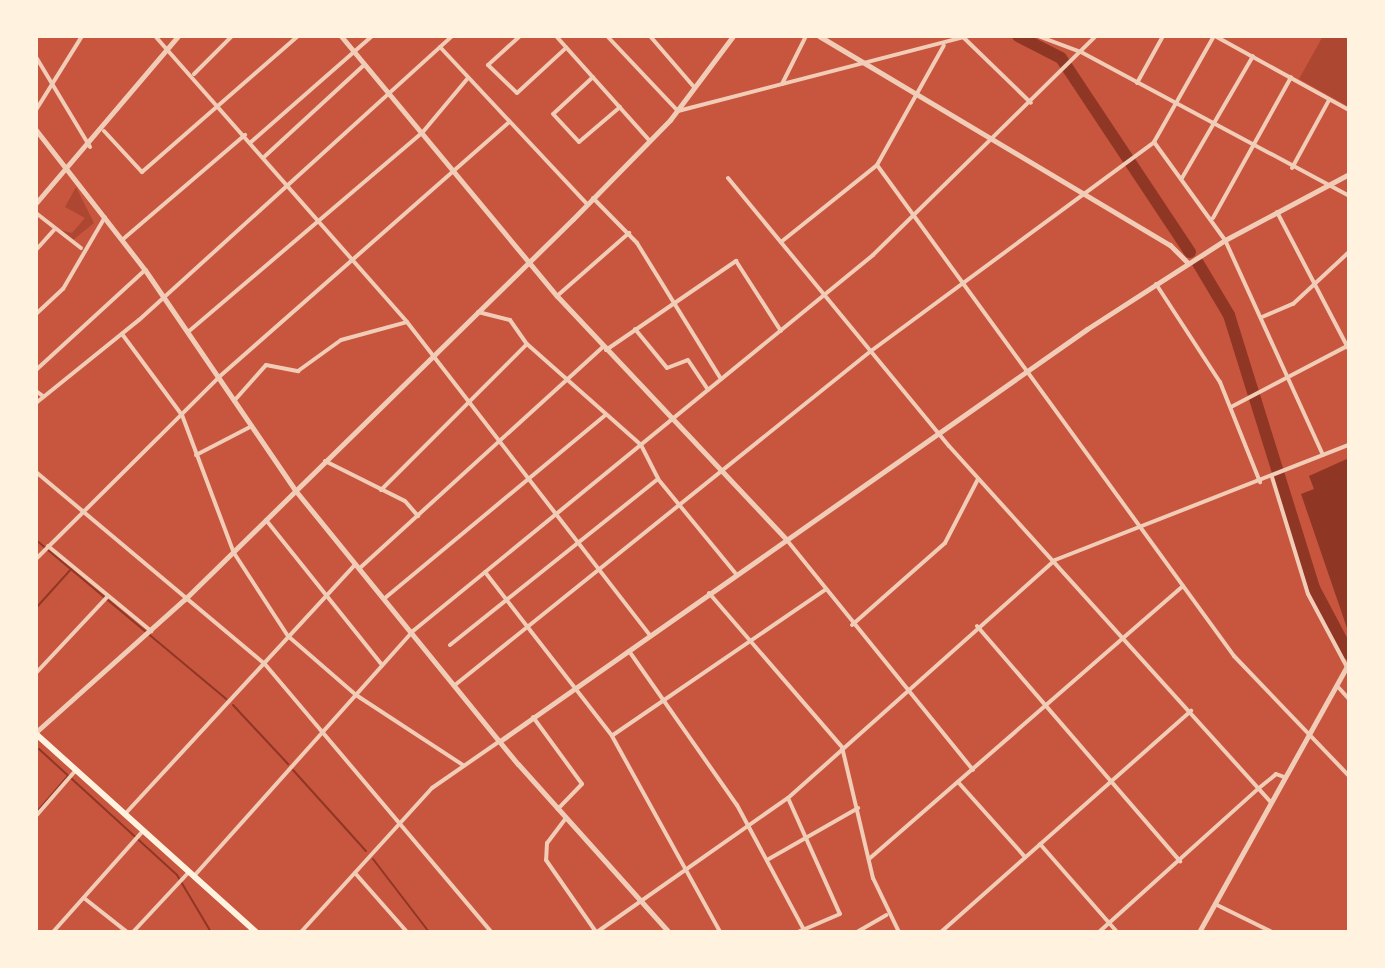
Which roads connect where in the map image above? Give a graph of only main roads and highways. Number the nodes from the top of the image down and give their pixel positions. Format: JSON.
{"nodes":[{"id":1,"x":38,"y":731,"type":"edge"},
{"id":2,"x":256,"y":932,"type":"edge"}],
"edges":[{"from":1,"to":2,"type":"main road"}]}
